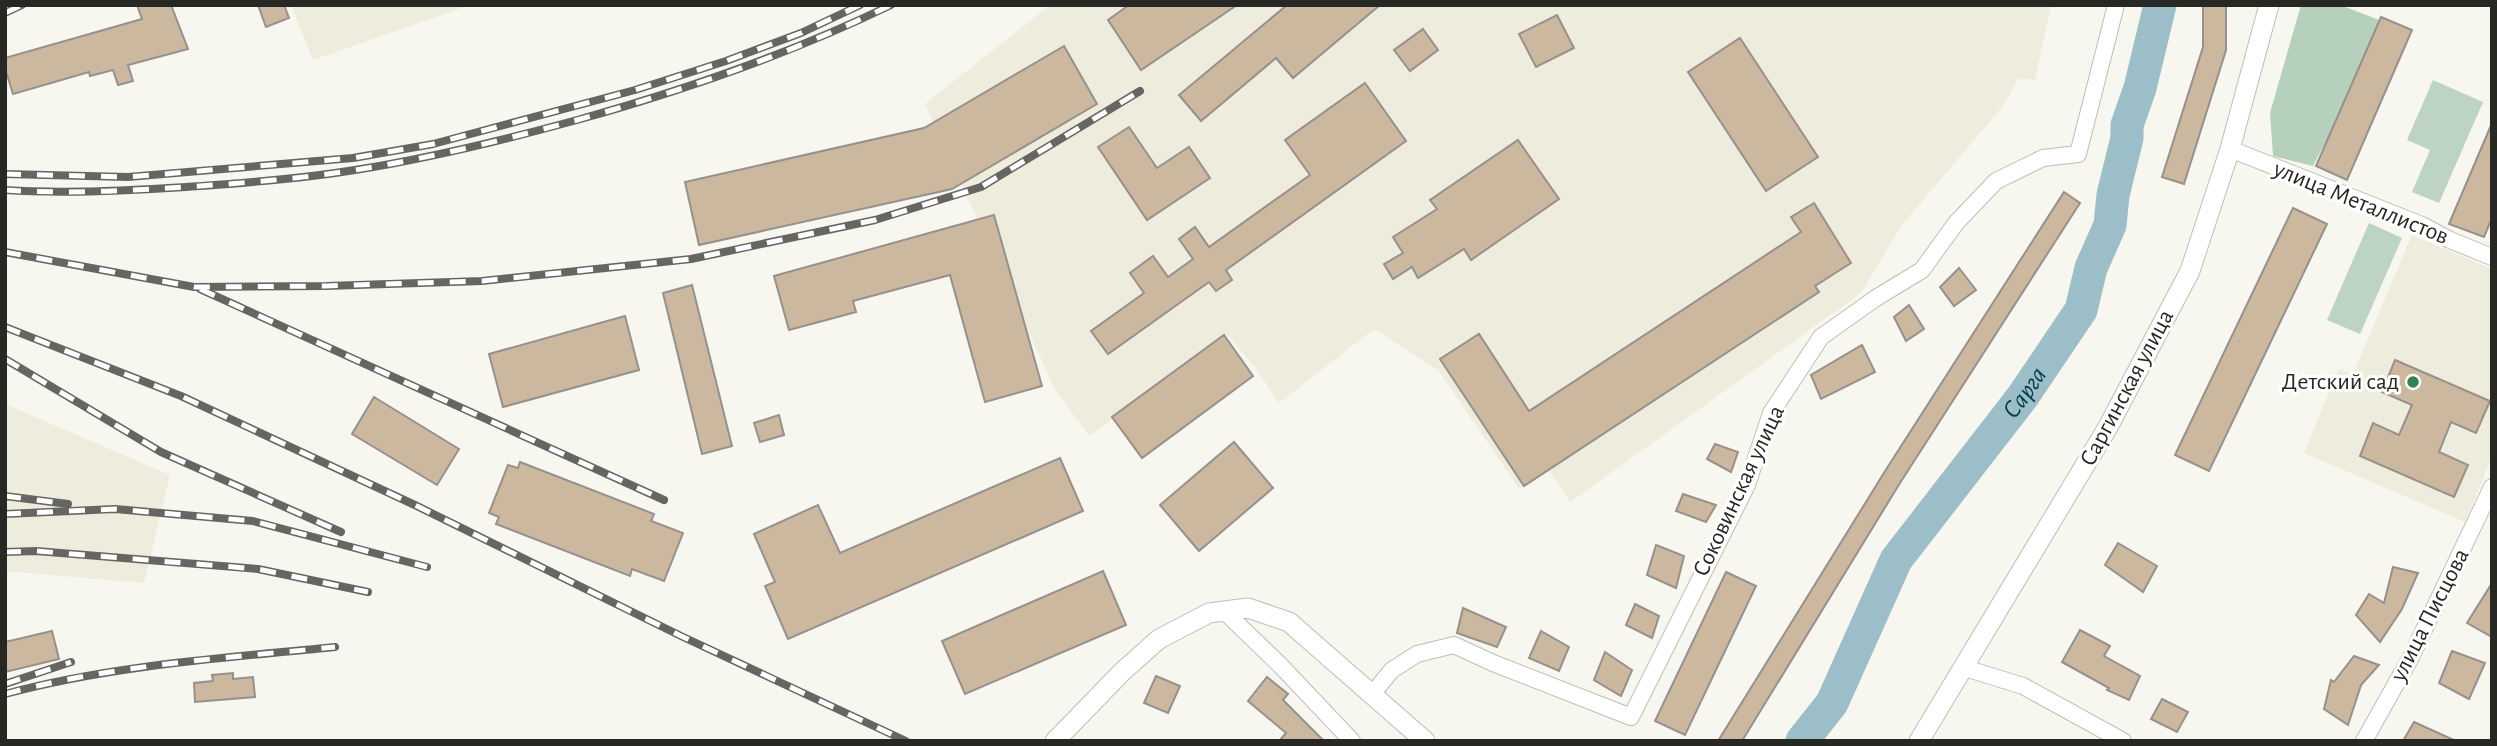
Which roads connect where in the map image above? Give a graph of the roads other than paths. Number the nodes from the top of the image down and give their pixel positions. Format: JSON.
{"nodes":[{"id":1,"x":2116,"y":5,"type":"edge"},
{"id":2,"x":2269,"y":5,"type":"edge"},
{"id":3,"x":2230,"y":149,"type":"junction"},
{"id":4,"x":2492,"y":257,"type":"edge"},
{"id":5,"x":2492,"y":487,"type":"edge"},
{"id":6,"x":1224,"y":611,"type":"junction"},
{"id":7,"x":1965,"y":668,"type":"junction"},
{"id":8,"x":1372,"y":694,"type":"junction"},
{"id":9,"x":1055,"y":741,"type":"edge"},
{"id":10,"x":1352,"y":741,"type":"edge"},
{"id":11,"x":1425,"y":741,"type":"edge"},
{"id":12,"x":1919,"y":741,"type":"edge"},
{"id":13,"x":2123,"y":741,"type":"edge"},
{"id":14,"x":2364,"y":741,"type":"edge"}],
"edges":[{"from":1,"to":8,"type":"street","name":"Соковинская улица"},
{"from":2,"to":3,"type":"street","name":"Саргинская улица"},
{"from":3,"to":4,"type":"street","name":"улица Металлистов"},
{"from":3,"to":7,"type":"street","name":"Саргинская улица"},
{"from":5,"to":14,"type":"street","name":"улица Писцова"},
{"from":6,"to":8,"type":"street"},
{"from":6,"to":9,"type":"street"},
{"from":6,"to":10,"type":"street"},
{"from":7,"to":12,"type":"street","name":"Саргинская улица"},
{"from":7,"to":13,"type":"street"},
{"from":8,"to":11,"type":"street"}]}
